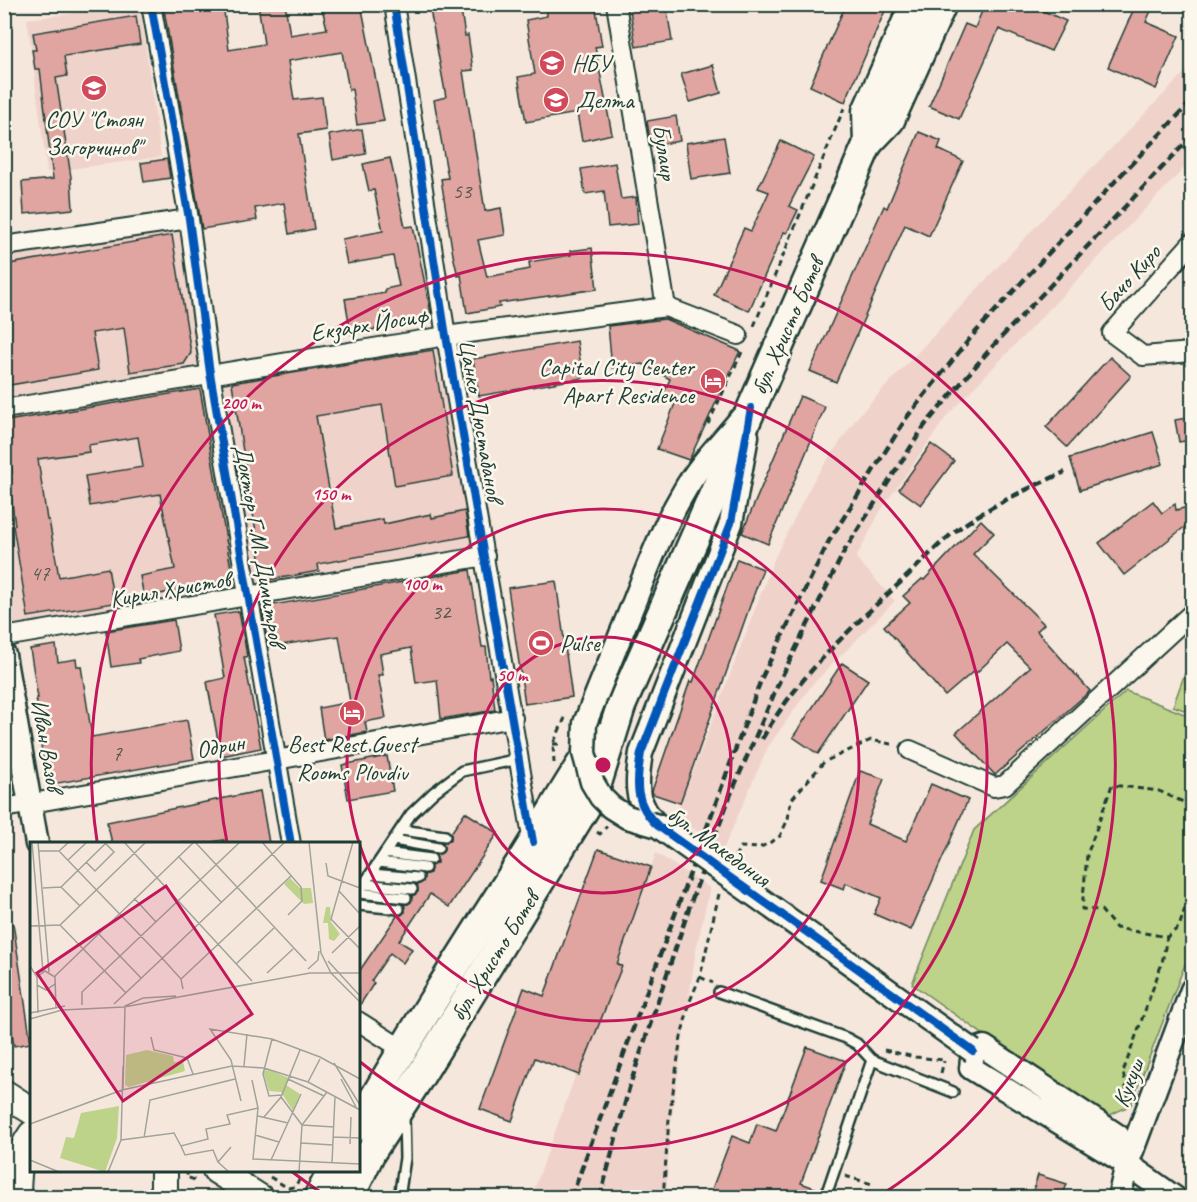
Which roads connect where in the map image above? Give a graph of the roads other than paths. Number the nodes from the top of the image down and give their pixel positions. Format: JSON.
{"nodes":[{"id":1,"x":151,"y":4,"type":"edge"},
{"id":2,"x":394,"y":4,"type":"edge"},
{"id":3,"x":616,"y":4,"type":"edge"},
{"id":4,"x":915,"y":4,"type":"edge"},
{"id":5,"x":942,"y":4,"type":"edge"},
{"id":6,"x":868,"y":143,"type":"junction"},
{"id":7,"x":189,"y":219,"type":"junction"},
{"id":8,"x":1192,"y":243,"type":"edge"},
{"id":9,"x":4,"y":246,"type":"edge"},
{"id":10,"x":666,"y":307,"type":"junction"},
{"id":11,"x":446,"y":336,"type":"junction"},
{"id":12,"x":744,"y":338,"type":"road end"},
{"id":13,"x":1192,"y":352,"type":"edge"},
{"id":14,"x":210,"y":373,"type":"junction"},
{"id":15,"x":751,"y":408,"type":"junction"},
{"id":16,"x":4,"y":409,"type":"edge"},
{"id":17,"x":485,"y":556,"type":"junction"},
{"id":18,"x":249,"y":596,"type":"junction"},
{"id":19,"x":1192,"y":612,"type":"edge"},
{"id":20,"x":4,"y":637,"type":"edge"},
{"id":21,"x":4,"y":655,"type":"edge"},
{"id":22,"x":621,"y":706,"type":"junction"},
{"id":23,"x":513,"y":718,"type":"junction"},
{"id":24,"x":910,"y":750,"type":"road end"},
{"id":25,"x":519,"y":759,"type":"junction"},
{"id":26,"x":277,"y":761,"type":"junction"},
{"id":27,"x":30,"y":803,"type":"junction"},
{"id":28,"x":4,"y":808,"type":"edge"},
{"id":29,"x":658,"y":826,"type":"junction"},
{"id":30,"x":401,"y":830,"type":"junction"},
{"id":31,"x":445,"y":836,"type":"dead end"},
{"id":32,"x":394,"y":840,"type":"junction"},
{"id":33,"x":37,"y":842,"type":"edge"},
{"id":34,"x":291,"y":842,"type":"edge"},
{"id":35,"x":533,"y":842,"type":"junction"},
{"id":36,"x":438,"y":848,"type":"dead end"},
{"id":37,"x":385,"y":853,"type":"junction"},
{"id":38,"x":431,"y":859,"type":"dead end"},
{"id":39,"x":379,"y":862,"type":"junction"},
{"id":40,"x":425,"y":868,"type":"dead end"},
{"id":41,"x":371,"y":874,"type":"junction"},
{"id":42,"x":418,"y":878,"type":"dead end"},
{"id":43,"x":365,"y":884,"type":"junction"},
{"id":44,"x":412,"y":889,"type":"dead end"},
{"id":45,"x":360,"y":892,"type":"edge"},
{"id":46,"x":360,"y":893,"type":"edge"},
{"id":47,"x":406,"y":898,"type":"dead end"},
{"id":48,"x":360,"y":905,"type":"edge"},
{"id":49,"x":399,"y":909,"type":"dead end"},
{"id":50,"x":1192,"y":990,"type":"edge"},
{"id":51,"x":719,"y":992,"type":"dead end"},
{"id":52,"x":360,"y":1022,"type":"edge"},
{"id":53,"x":402,"y":1049,"type":"junction"},
{"id":54,"x":872,"y":1060,"type":"junction"},
{"id":55,"x":952,"y":1092,"type":"dead end"},
{"id":56,"x":4,"y":1093,"type":"edge"},
{"id":57,"x":403,"y":1102,"type":"junction"},
{"id":58,"x":30,"y":1110,"type":"edge"},
{"id":59,"x":360,"y":1122,"type":"edge"},
{"id":60,"x":30,"y":1136,"type":"edge"},
{"id":61,"x":9,"y":1159,"type":"edge"},
{"id":62,"x":1127,"y":1164,"type":"junction"},
{"id":63,"x":164,"y":1172,"type":"edge"},
{"id":64,"x":222,"y":1172,"type":"edge"},
{"id":65,"x":332,"y":1172,"type":"edge"},
{"id":66,"x":264,"y":1187,"type":"edge"},
{"id":67,"x":18,"y":1197,"type":"edge"},
{"id":68,"x":162,"y":1197,"type":"edge"},
{"id":69,"x":318,"y":1197,"type":"edge"},
{"id":70,"x":349,"y":1197,"type":"edge"},
{"id":71,"x":399,"y":1197,"type":"edge"},
{"id":72,"x":825,"y":1197,"type":"edge"},
{"id":73,"x":1119,"y":1197,"type":"edge"},
{"id":74,"x":1175,"y":1197,"type":"edge"}],
"edges":[{"from":1,"to":7,"type":"street","name":"Доктор Г.М. Димитров"},
{"from":2,"to":11,"type":"street","name":"Цанко Дюстабанов"},
{"from":3,"to":10,"type":"street","name":"Булаир"},
{"from":4,"to":6,"type":"main road","name":"бул. Христо Ботев"},
{"from":5,"to":6,"type":"main road","name":"бул. Христо Ботев"},
{"from":6,"to":15,"type":"main road","name":"бул. Христо Ботев"},
{"from":7,"to":9,"type":"street"},
{"from":7,"to":14,"type":"street","name":"Доктор Г.М. Димитров"},
{"from":8,"to":13,"type":"street","name":"Бачо Киро"},
{"from":10,"to":11,"type":"street","name":"Екзарх Йосиф"},
{"from":10,"to":12,"type":"street","name":"Екзарх Йосиф"},
{"from":11,"to":14,"type":"street","name":"Екзарх Йосиф"},
{"from":11,"to":17,"type":"street","name":"Цанко Дюстабанов"},
{"from":14,"to":16,"type":"street","name":"Екзарх Йосиф"},
{"from":14,"to":18,"type":"street","name":"Доктор Г.М. Димитров"},
{"from":15,"to":22,"type":"main road","name":"бул. Христо Ботев"},
{"from":15,"to":29,"type":"street","name":"бул. Македония"},
{"from":15,"to":29,"type":"street","name":"бул. Македония","bridge":true},
{"from":17,"to":18,"type":"street","name":"Кирил Христов"},
{"from":17,"to":23,"type":"street","name":"Цанко Дюстабанов"},
{"from":18,"to":20,"type":"street","name":"Кирил Христов"},
{"from":18,"to":26,"type":"street","name":"Доктор Г.М. Димитров"},
{"from":19,"to":24,"type":"street"},
{"from":21,"to":27,"type":"street","name":"Иван Вазов"},
{"from":22,"to":35,"type":"main road","name":"бул. Христо Ботев"},
{"from":22,"to":57,"type":"main road","name":"бул. Христо Ботев"},
{"from":23,"to":25,"type":"street","name":"Цанко Дюстабанов"},
{"from":23,"to":26,"type":"street","name":"Одрин"},
{"from":25,"to":30,"type":"lane"},
{"from":25,"to":35,"type":"street","name":"Цанко Дюстабанов"},
{"from":26,"to":27,"type":"street","name":"Одрин"},
{"from":26,"to":34,"type":"street","name":"Доктор Г.М. Димитров"},
{"from":27,"to":28,"type":"street","name":"Одрин"},
{"from":27,"to":33,"type":"street","name":"Иван Вазов"},
{"from":29,"to":62,"type":"street","name":"бул. Македония","bridge":true},
{"from":30,"to":31,"type":"lane"},
{"from":30,"to":32,"type":"lane"},
{"from":32,"to":36,"type":"lane"},
{"from":32,"to":37,"type":"lane"},
{"from":35,"to":53,"type":"main road","name":"бул. Христо Ботев"},
{"from":37,"to":38,"type":"lane"},
{"from":37,"to":39,"type":"lane"},
{"from":39,"to":40,"type":"lane"},
{"from":39,"to":41,"type":"lane"},
{"from":41,"to":42,"type":"lane"},
{"from":41,"to":43,"type":"lane"},
{"from":43,"to":44,"type":"lane"},
{"from":43,"to":45,"type":"lane"},
{"from":46,"to":47,"type":"lane"},
{"from":48,"to":49,"type":"lane"},
{"from":50,"to":62,"type":"street","name":"Кукуш"},
{"from":51,"to":54,"type":"lane"},
{"from":52,"to":53,"type":"street"},
{"from":53,"to":59,"type":"main road","name":"бул. Христо Ботев"},
{"from":54,"to":55,"type":"lane"},
{"from":54,"to":72,"type":"lane"},
{"from":56,"to":58,"type":"main road"},
{"from":57,"to":70,"type":"main road","name":"бул. Христо Ботев"},
{"from":57,"to":71,"type":"lane"},
{"from":60,"to":61,"type":"main road"},
{"from":61,"to":67,"type":"main road"},
{"from":62,"to":73,"type":"street","name":"Кукуш"},
{"from":62,"to":74,"type":"street","name":"бул. Македония"},
{"from":63,"to":68,"type":"main road"},
{"from":64,"to":66,"type":"main road"},
{"from":65,"to":69,"type":"main road"}]}
